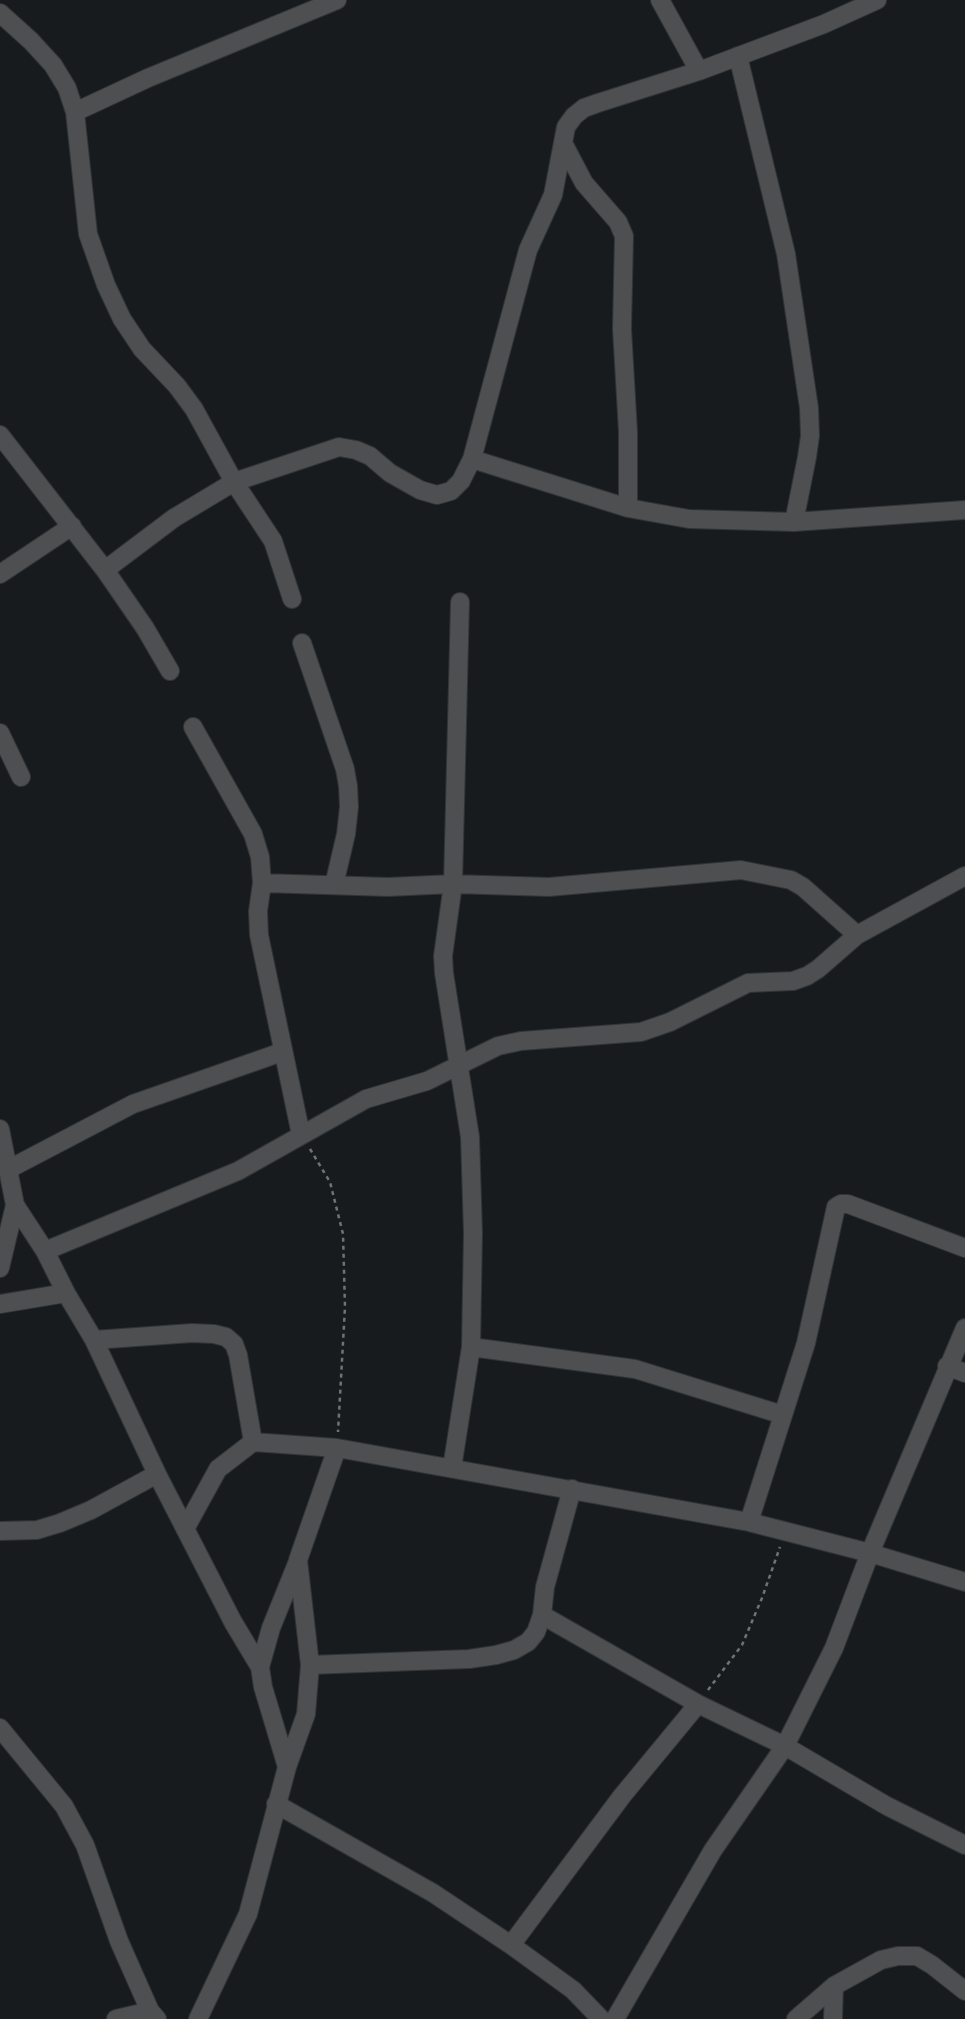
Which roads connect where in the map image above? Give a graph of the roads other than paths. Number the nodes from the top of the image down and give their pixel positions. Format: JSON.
{"nodes":[{"id":1,"x":337,"y":0,"type":"edge"},
{"id":2,"x":660,"y":0,"type":"edge"},
{"id":3,"x":877,"y":0,"type":"edge"},
{"id":4,"x":0,"y":13,"type":"edge"},
{"id":5,"x":738,"y":56,"type":"junction"},
{"id":6,"x":699,"y":72,"type":"junction"},
{"id":7,"x":75,"y":112,"type":"junction"},
{"id":8,"x":563,"y":143,"type":"junction"},
{"id":9,"x":0,"y":435,"type":"edge"},
{"id":10,"x":472,"y":459,"type":"junction"},
{"id":11,"x":234,"y":482,"type":"junction"},
{"id":12,"x":628,"y":508,"type":"junction"},
{"id":13,"x":965,"y":510,"type":"edge"},
{"id":14,"x":794,"y":522,"type":"junction"},
{"id":15,"x":72,"y":526,"type":"junction"},
{"id":16,"x":105,"y":570,"type":"junction"},
{"id":17,"x":0,"y":574,"type":"edge"},
{"id":18,"x":292,"y":599,"type":"dead end"},
{"id":19,"x":460,"y":602,"type":"dead end"},
{"id":20,"x":302,"y":643,"type":"dead end"},
{"id":21,"x":170,"y":671,"type":"dead end"},
{"id":22,"x":193,"y":727,"type":"dead end"},
{"id":23,"x":0,"y":734,"type":"edge"},
{"id":24,"x":21,"y":777,"type":"dead end"},
{"id":25,"x":965,"y":876,"type":"edge"},
{"id":26,"x":262,"y":882,"type":"junction"},
{"id":27,"x":453,"y":884,"type":"junction"},
{"id":28,"x":334,"y":885,"type":"junction"},
{"id":29,"x":857,"y":935,"type":"junction"},
{"id":30,"x":282,"y":1052,"type":"junction"},
{"id":31,"x":458,"y":1064,"type":"junction"},
{"id":32,"x":0,"y":1129,"type":"edge"},
{"id":33,"x":302,"y":1135,"type":"junction"},
{"id":34,"x":9,"y":1169,"type":"junction"},
{"id":35,"x":15,"y":1204,"type":"junction"},
{"id":36,"x":965,"y":1248,"type":"edge"},
{"id":37,"x":45,"y":1251,"type":"junction"},
{"id":38,"x":0,"y":1268,"type":"edge"},
{"id":39,"x":66,"y":1293,"type":"junction"},
{"id":40,"x":0,"y":1304,"type":"edge"},
{"id":41,"x":965,"y":1328,"type":"edge"},
{"id":42,"x":94,"y":1340,"type":"junction"},
{"id":43,"x":471,"y":1347,"type":"junction"},
{"id":44,"x":947,"y":1366,"type":"junction"},
{"id":45,"x":965,"y":1373,"type":"edge"},
{"id":46,"x":782,"y":1415,"type":"junction"},
{"id":47,"x":253,"y":1442,"type":"junction"},
{"id":48,"x":337,"y":1448,"type":"junction"},
{"id":49,"x":452,"y":1468,"type":"junction"},
{"id":50,"x":157,"y":1474,"type":"junction"},
{"id":51,"x":572,"y":1489,"type":"junction"},
{"id":52,"x":749,"y":1522,"type":"junction"},
{"id":53,"x":185,"y":1529,"type":"junction"},
{"id":54,"x":0,"y":1531,"type":"edge"},
{"id":55,"x":870,"y":1553,"type":"junction"},
{"id":56,"x":298,"y":1560,"type":"junction"},
{"id":57,"x":965,"y":1582,"type":"edge"},
{"id":58,"x":542,"y":1615,"type":"junction"},
{"id":59,"x":310,"y":1665,"type":"junction"},
{"id":60,"x":260,"y":1667,"type":"junction"},
{"id":61,"x":698,"y":1704,"type":"junction"},
{"id":62,"x":0,"y":1728,"type":"edge"},
{"id":63,"x":786,"y":1746,"type":"junction"},
{"id":64,"x":287,"y":1768,"type":"junction"},
{"id":65,"x":276,"y":1804,"type":"junction"},
{"id":66,"x":965,"y":1845,"type":"edge"},
{"id":67,"x":512,"y":1945,"type":"junction"},
{"id":68,"x":834,"y":1986,"type":"junction"},
{"id":69,"x":965,"y":1991,"type":"edge"},
{"id":70,"x":154,"y":2015,"type":"edge"},
{"id":71,"x":116,"y":2019,"type":"edge"},
{"id":72,"x":198,"y":2019,"type":"edge"},
{"id":73,"x":601,"y":2019,"type":"edge"},
{"id":74,"x":616,"y":2019,"type":"edge"},
{"id":75,"x":796,"y":2019,"type":"edge"},
{"id":76,"x":833,"y":2019,"type":"edge"}],
"edges":[{"from":1,"to":7,"type":"street"},
{"from":2,"to":6,"type":"street"},
{"from":3,"to":5,"type":"street"},
{"from":4,"to":7,"type":"street"},
{"from":5,"to":6,"type":"street"},
{"from":5,"to":14,"type":"street"},
{"from":6,"to":8,"type":"street"},
{"from":7,"to":11,"type":"street"},
{"from":8,"to":10,"type":"street"},
{"from":8,"to":12,"type":"street"},
{"from":9,"to":15,"type":"street"},
{"from":10,"to":11,"type":"street"},
{"from":10,"to":12,"type":"street"},
{"from":11,"to":16,"type":"street"},
{"from":11,"to":18,"type":"street"},
{"from":12,"to":14,"type":"street"},
{"from":13,"to":14,"type":"street"},
{"from":15,"to":16,"type":"street"},
{"from":15,"to":17,"type":"street"},
{"from":16,"to":21,"type":"street"},
{"from":19,"to":27,"type":"street"},
{"from":20,"to":28,"type":"street"},
{"from":22,"to":26,"type":"street"},
{"from":23,"to":24,"type":"street"},
{"from":25,"to":29,"type":"street"},
{"from":26,"to":28,"type":"street"},
{"from":26,"to":30,"type":"street"},
{"from":27,"to":28,"type":"street"},
{"from":27,"to":29,"type":"street"},
{"from":27,"to":31,"type":"street"},
{"from":29,"to":31,"type":"street"},
{"from":30,"to":33,"type":"street"},
{"from":30,"to":34,"type":"street"},
{"from":31,"to":33,"type":"street"},
{"from":31,"to":43,"type":"street"},
{"from":32,"to":34,"type":"street"},
{"from":33,"to":37,"type":"street"},
{"from":34,"to":35,"type":"street"},
{"from":35,"to":37,"type":"street"},
{"from":35,"to":38,"type":"street"},
{"from":36,"to":46,"type":"street"},
{"from":37,"to":39,"type":"street"},
{"from":39,"to":40,"type":"street"},
{"from":39,"to":42,"type":"street"},
{"from":41,"to":44,"type":"street"},
{"from":42,"to":47,"type":"street"},
{"from":42,"to":50,"type":"street"},
{"from":43,"to":46,"type":"street"},
{"from":43,"to":49,"type":"street"},
{"from":44,"to":45,"type":"street"},
{"from":44,"to":55,"type":"street"},
{"from":46,"to":52,"type":"street"},
{"from":47,"to":48,"type":"street"},
{"from":47,"to":53,"type":"street"},
{"from":48,"to":49,"type":"street"},
{"from":48,"to":56,"type":"street"},
{"from":49,"to":51,"type":"street"},
{"from":50,"to":53,"type":"street"},
{"from":50,"to":54,"type":"street"},
{"from":51,"to":52,"type":"street"},
{"from":51,"to":58,"type":"street"},
{"from":52,"to":55,"type":"street"},
{"from":53,"to":60,"type":"street"},
{"from":55,"to":57,"type":"street"},
{"from":55,"to":63,"type":"street"},
{"from":56,"to":59,"type":"street"},
{"from":56,"to":60,"type":"street"},
{"from":58,"to":59,"type":"street"},
{"from":58,"to":61,"type":"street"},
{"from":59,"to":64,"type":"street"},
{"from":60,"to":64,"type":"street"},
{"from":61,"to":63,"type":"street"},
{"from":61,"to":67,"type":"street"},
{"from":62,"to":70,"type":"street"},
{"from":63,"to":66,"type":"street"},
{"from":63,"to":74,"type":"street"},
{"from":64,"to":65,"type":"street"},
{"from":65,"to":67,"type":"street"},
{"from":65,"to":72,"type":"street"},
{"from":67,"to":73,"type":"street"},
{"from":68,"to":69,"type":"street"},
{"from":68,"to":75,"type":"street"},
{"from":68,"to":76,"type":"street"},
{"from":70,"to":71,"type":"street"}]}
